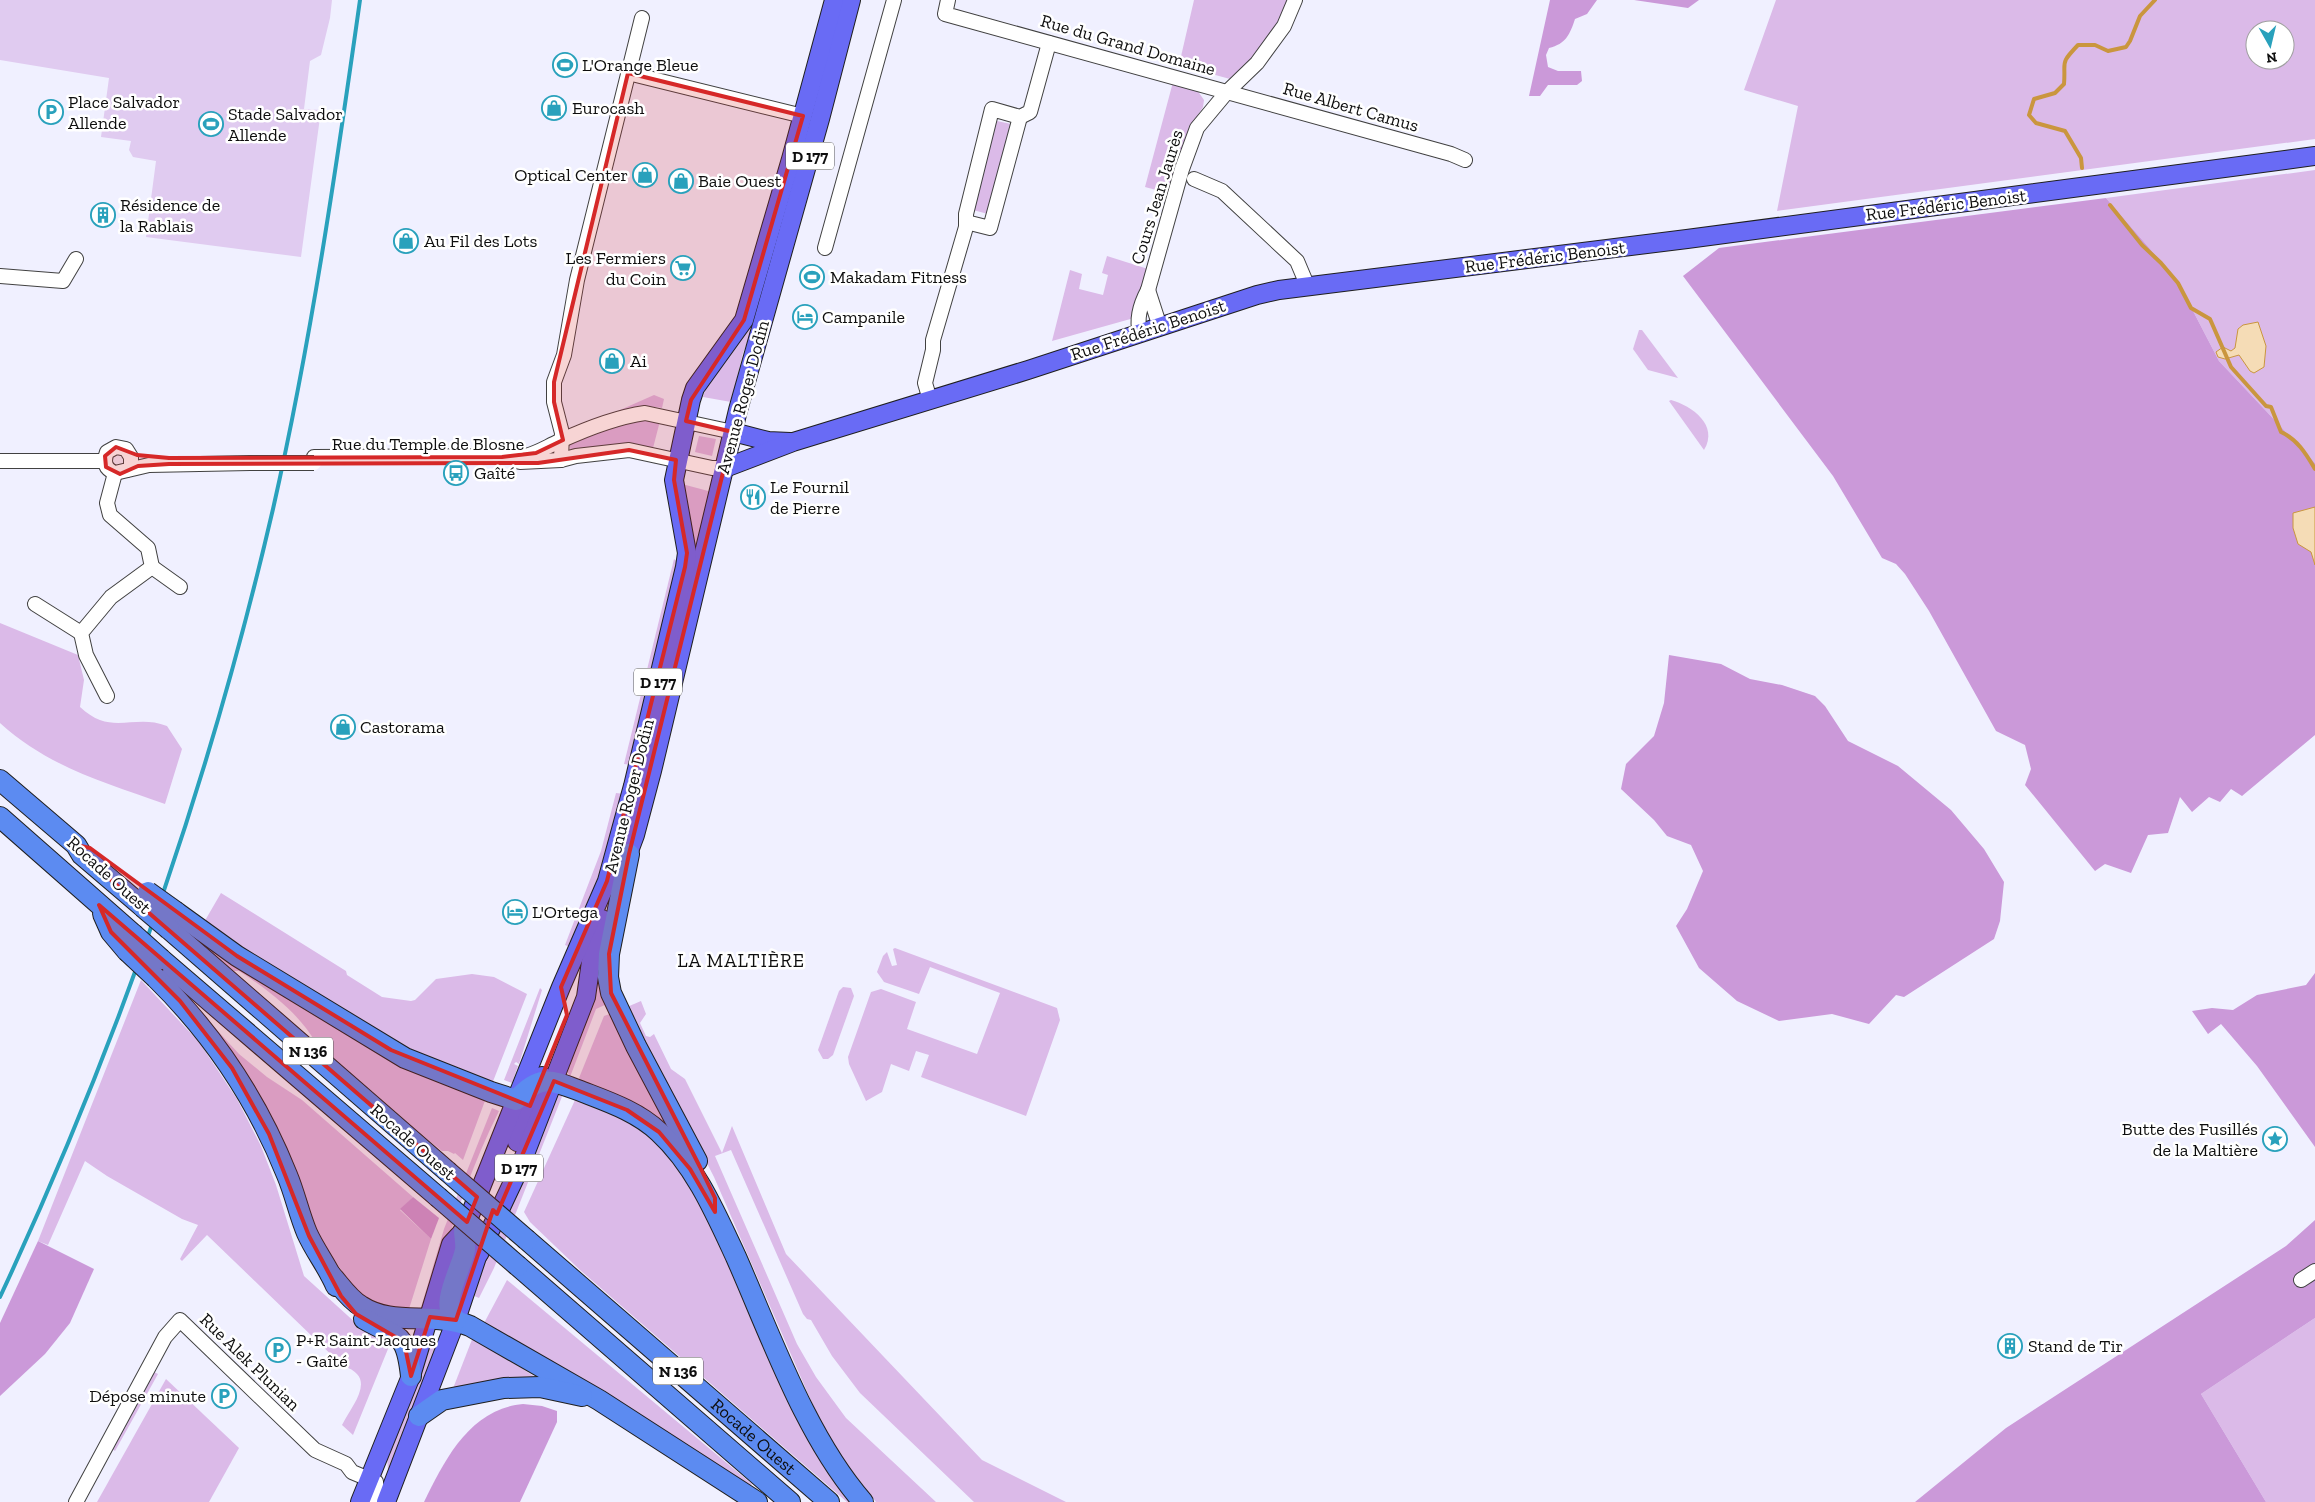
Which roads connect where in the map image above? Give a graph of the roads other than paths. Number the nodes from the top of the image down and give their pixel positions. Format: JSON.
{"nodes":[{"id":1,"x":834,"y":0,"type":"edge"},
{"id":2,"x":851,"y":0,"type":"edge"},
{"id":3,"x":894,"y":0,"type":"edge"},
{"id":4,"x":948,"y":0,"type":"edge"},
{"id":5,"x":1295,"y":0,"type":"edge"},
{"id":6,"x":642,"y":18,"type":"dead end"},
{"id":7,"x":1049,"y":42,"type":"junction"},
{"id":8,"x":628,"y":73,"type":"junction"},
{"id":9,"x":1227,"y":92,"type":"junction"},
{"id":10,"x":803,"y":116,"type":"junction"},
{"id":11,"x":1020,"y":117,"type":"junction"},
{"id":12,"x":2315,"y":156,"type":"edge"},
{"id":13,"x":1464,"y":160,"type":"dead end"},
{"id":14,"x":1194,"y":178,"type":"dead end"},
{"id":15,"x":966,"y":222,"type":"junction"},
{"id":16,"x":825,"y":248,"type":"dead end"},
{"id":17,"x":76,"y":259,"type":"dead end"},
{"id":18,"x":0,"y":276,"type":"edge"},
{"id":19,"x":1306,"y":287,"type":"junction"},
{"id":20,"x":1148,"y":290,"type":"junction"},
{"id":21,"x":1160,"y":327,"type":"junction"},
{"id":22,"x":1140,"y":333,"type":"junction"},
{"id":23,"x":930,"y":400,"type":"junction"},
{"id":24,"x":686,"y":421,"type":"junction"},
{"id":25,"x":732,"y":432,"type":"junction"},
{"id":26,"x":561,"y":440,"type":"junction"},
{"id":27,"x":793,"y":442,"type":"junction"},
{"id":28,"x":129,"y":452,"type":"junction"},
{"id":29,"x":314,"y":460,"type":"junction"},
{"id":30,"x":561,"y":460,"type":"junction"},
{"id":31,"x":676,"y":460,"type":"junction"},
{"id":32,"x":0,"y":461,"type":"edge"},
{"id":33,"x":105,"y":461,"type":"junction"},
{"id":34,"x":251,"y":461,"type":"junction"},
{"id":35,"x":725,"y":468,"type":"junction"},
{"id":36,"x":122,"y":472,"type":"junction"},
{"id":37,"x":152,"y":567,"type":"junction"},
{"id":38,"x":180,"y":587,"type":"dead end"},
{"id":39,"x":35,"y":604,"type":"dead end"},
{"id":40,"x":81,"y":633,"type":"junction"},
{"id":41,"x":107,"y":696,"type":"dead end"},
{"id":42,"x":0,"y":780,"type":"edge"},
{"id":43,"x":0,"y":817,"type":"edge"},
{"id":44,"x":629,"y":854,"type":"junction"},
{"id":45,"x":173,"y":920,"type":"junction"},
{"id":46,"x":159,"y":968,"type":"junction"},
{"id":47,"x":561,"y":987,"type":"junction"},
{"id":48,"x":547,"y":1081,"type":"junction"},
{"id":49,"x":523,"y":1103,"type":"junction"},
{"id":50,"x":715,"y":1212,"type":"junction"},
{"id":51,"x":464,"y":1230,"type":"junction"},
{"id":52,"x":479,"y":1254,"type":"junction"},
{"id":53,"x":2315,"y":1271,"type":"edge"},
{"id":54,"x":331,"y":1275,"type":"junction"},
{"id":55,"x":2301,"y":1280,"type":"dead end"},
{"id":56,"x":430,"y":1317,"type":"junction"},
{"id":57,"x":456,"y":1320,"type":"junction"},
{"id":58,"x":411,"y":1376,"type":"junction"},
{"id":59,"x":599,"y":1400,"type":"junction"},
{"id":60,"x":419,"y":1416,"type":"junction"},
{"id":61,"x":369,"y":1478,"type":"junction"},
{"id":62,"x":76,"y":1502,"type":"edge"},
{"id":63,"x":360,"y":1502,"type":"edge"},
{"id":64,"x":373,"y":1502,"type":"edge"},
{"id":65,"x":386,"y":1502,"type":"edge"},
{"id":66,"x":756,"y":1502,"type":"edge"},
{"id":67,"x":790,"y":1502,"type":"edge"},
{"id":68,"x":829,"y":1502,"type":"edge"},
{"id":69,"x":863,"y":1502,"type":"edge"}],
"edges":[{"from":1,"to":10,"type":"main road","name":"Avenue Roger Dodin","number":"D 177"},
{"from":2,"to":25,"type":"main road","name":"Avenue Roger Dodin","number":"D 177"},
{"from":3,"to":16,"type":"street"},
{"from":4,"to":7,"type":"street","name":"Rue du Grand Domaine"},
{"from":5,"to":9,"type":"street","name":"Cours Jean Jaurès"},
{"from":6,"to":8,"type":"street"},
{"from":7,"to":9,"type":"street","name":"Rue du Grand Domaine"},
{"from":7,"to":11,"type":"street"},
{"from":8,"to":10,"type":"street"},
{"from":8,"to":26,"type":"street"},
{"from":9,"to":13,"type":"street","name":"Rue Albert Camus"},
{"from":9,"to":20,"type":"street","name":"Cours Jean Jaurès"},
{"from":10,"to":24,"type":"main road","name":"Avenue Roger Dodin","number":"D 177"},
{"from":11,"to":15,"type":"street"},
{"from":11,"to":15,"type":"street"},
{"from":12,"to":19,"type":"main road","name":"Rue Frédéric Benoist"},
{"from":14,"to":19,"type":"street"},
{"from":15,"to":23,"type":"street"},
{"from":17,"to":18,"type":"street"},
{"from":19,"to":21,"type":"main road","name":"Rue Frédéric Benoist"},
{"from":20,"to":21,"type":"street","name":"Cours Jean Jaurès"},
{"from":20,"to":22,"type":"street","name":"Cours Jean Jaurès"},
{"from":21,"to":22,"type":"main road","name":"Rue Frédéric Benoist"},
{"from":22,"to":23,"type":"main road","name":"Rue Frédéric Benoist"},
{"from":23,"to":27,"type":"main road","name":"Rue Frédéric Benoist"},
{"from":24,"to":25,"type":"street","name":"Rue du Temple de Blosne"},
{"from":24,"to":26,"type":"street","name":"Rue du Temple de Blosne"},
{"from":24,"to":31,"type":"main road","name":"Avenue Roger Dodin","number":"D 177"},
{"from":25,"to":27,"type":"main road","name":"Rue Frédéric Benoist"},
{"from":25,"to":35,"type":"main road","name":"Avenue Roger Dodin","number":"D 177"},
{"from":26,"to":29,"type":"street","name":"Rue du Temple de Blosne"},
{"from":26,"to":30,"type":"street"},
{"from":27,"to":35,"type":"main road","name":"Rue Frédéric Benoist"},
{"from":28,"to":33,"type":"street"},
{"from":28,"to":34,"type":"street","name":"Rue du Temple de Blosne"},
{"from":28,"to":36,"type":"street"},
{"from":29,"to":30,"type":"street","name":"Rue du Temple de Blosne"},
{"from":29,"to":34,"type":"street","name":"Rue du Temple de Blosne"},
{"from":30,"to":31,"type":"street","name":"Rue du Temple de Blosne"},
{"from":31,"to":35,"type":"street","name":"Rue du Temple de Blosne"},
{"from":31,"to":47,"type":"main road","name":"Avenue Roger Dodin","number":"D 177"},
{"from":32,"to":33,"type":"street"},
{"from":33,"to":36,"type":"street"},
{"from":34,"to":36,"type":"street","name":"Rue du Temple de Blosne"},
{"from":35,"to":44,"type":"main road","name":"Avenue Roger Dodin","number":"D 177"},
{"from":36,"to":37,"type":"street"},
{"from":37,"to":38,"type":"street"},
{"from":37,"to":40,"type":"street"},
{"from":39,"to":40,"type":"street"},
{"from":40,"to":41,"type":"street"},
{"from":42,"to":45,"type":"highway","name":"Rocade Ouest","number":"N 136","bridge":true},
{"from":43,"to":46,"type":"highway","name":"Rocade Ouest","number":"N 136","bridge":true},
{"from":44,"to":48,"type":"main road","name":"Avenue Roger Dodin","number":"D 177"},
{"from":44,"to":50,"type":"highway"},
{"from":45,"to":49,"type":"highway"},
{"from":45,"to":68,"type":"highway","name":"Rocade Ouest","number":"N 136","bridge":true},
{"from":46,"to":54,"type":"highway"},
{"from":46,"to":67,"type":"highway","name":"Rocade Ouest","number":"N 136","bridge":true},
{"from":47,"to":48,"type":"main road"},
{"from":47,"to":49,"type":"main road","name":"Avenue Roger Dodin","number":"D 177"},
{"from":48,"to":49,"type":"highway"},
{"from":48,"to":50,"type":"highway"},
{"from":48,"to":52,"type":"main road","number":"D 177"},
{"from":49,"to":51,"type":"main road","number":"D 177"},
{"from":49,"to":52,"type":"main road"},
{"from":50,"to":69,"type":"highway"},
{"from":51,"to":56,"type":"main road","number":"D 177"},
{"from":51,"to":57,"type":"highway"},
{"from":52,"to":57,"type":"main road","number":"D 177"},
{"from":53,"to":55,"type":"street"},
{"from":54,"to":56,"type":"highway"},
{"from":54,"to":58,"type":"highway"},
{"from":56,"to":57,"type":"highway"},
{"from":56,"to":58,"type":"main road","number":"D 177"},
{"from":57,"to":59,"type":"highway"},
{"from":57,"to":60,"type":"main road"},
{"from":58,"to":61,"type":"main road","number":"D 177"},
{"from":59,"to":60,"type":"highway"},
{"from":59,"to":66,"type":"highway"},
{"from":60,"to":65,"type":"main road"},
{"from":61,"to":62,"type":"street","name":"Rue Alek Plunian"},
{"from":61,"to":63,"type":"main road","number":"D 177"},
{"from":61,"to":64,"type":"street"}]}
